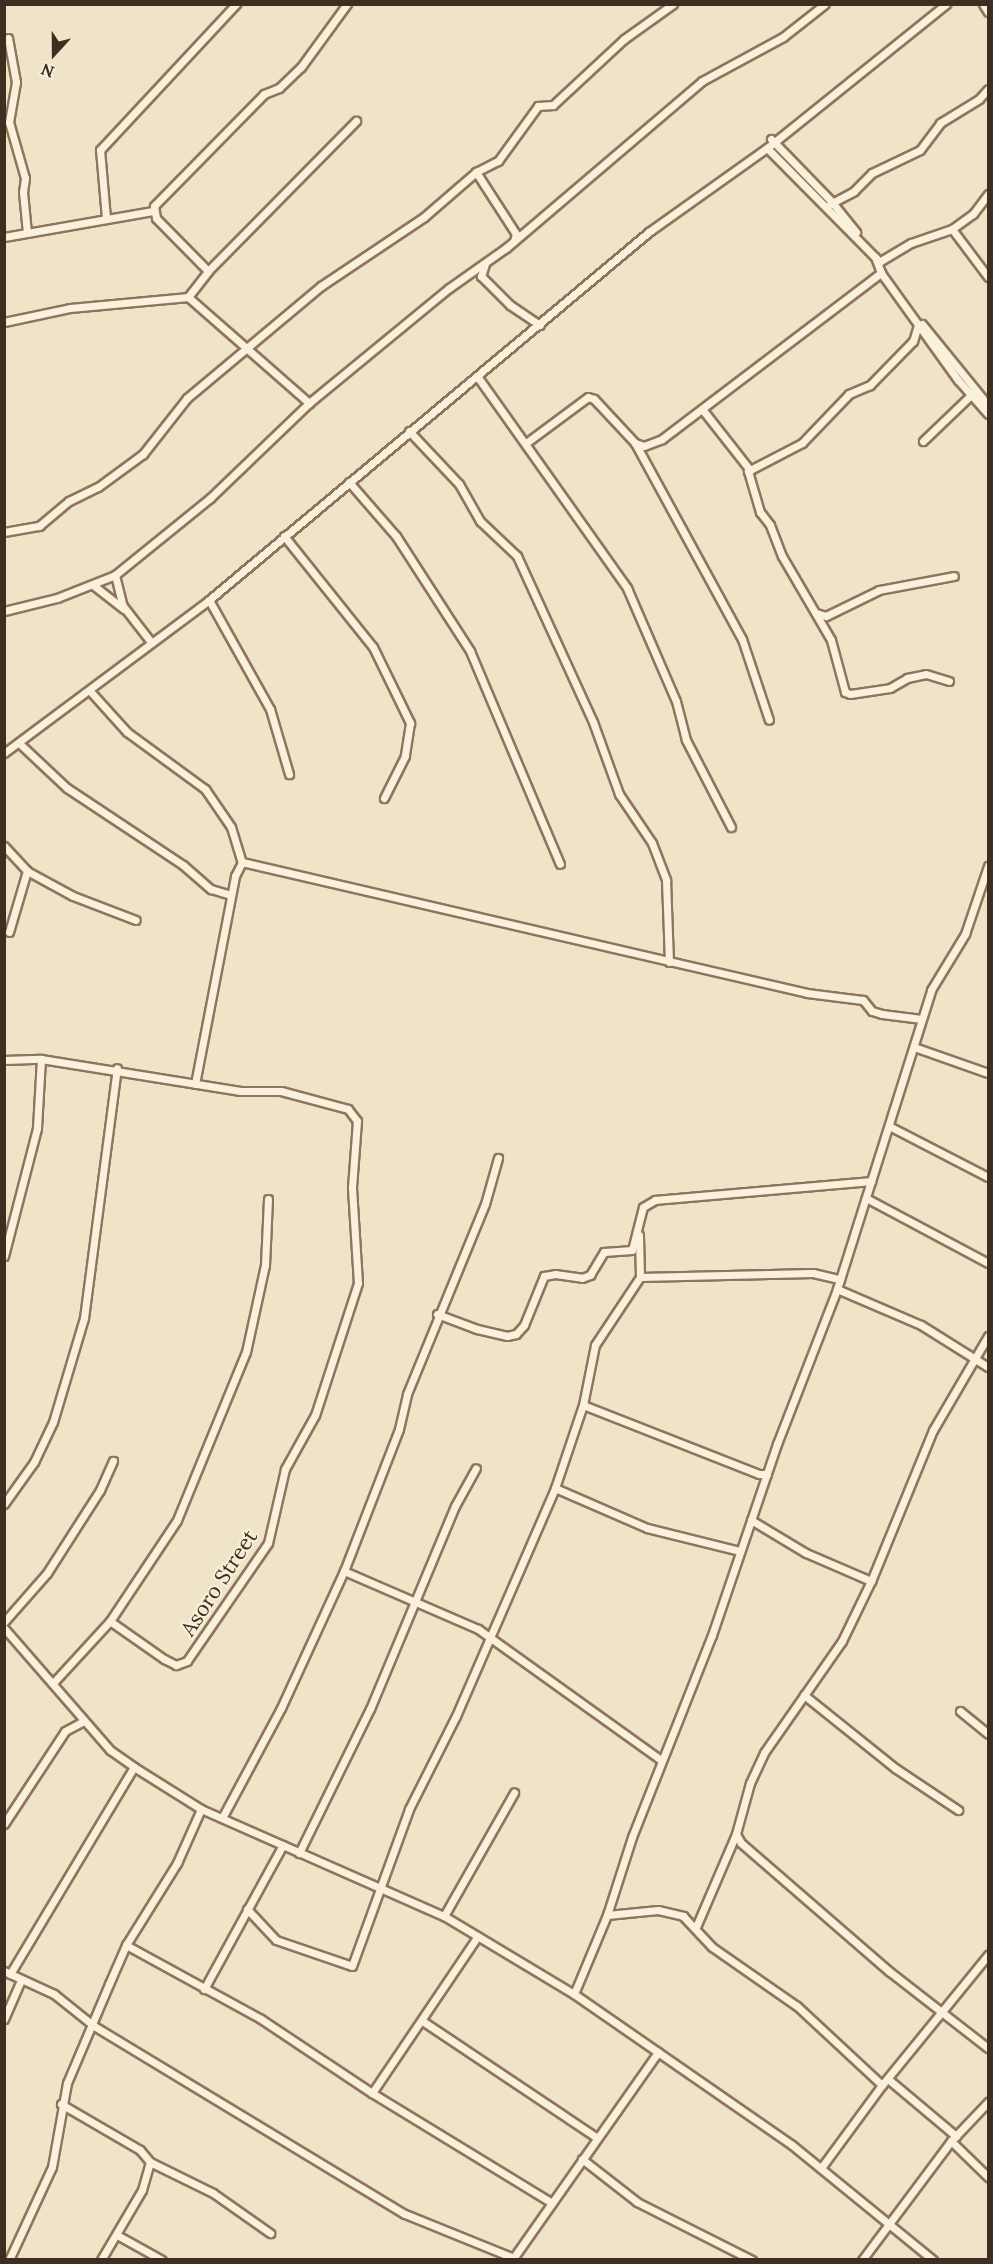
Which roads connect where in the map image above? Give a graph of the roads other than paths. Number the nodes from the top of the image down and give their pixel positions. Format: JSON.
{"nodes":[{"id":1,"x":236,"y":4,"type":"edge"},
{"id":2,"x":347,"y":4,"type":"edge"},
{"id":3,"x":673,"y":4,"type":"edge"},
{"id":4,"x":825,"y":4,"type":"edge"},
{"id":5,"x":946,"y":4,"type":"edge"},
{"id":6,"x":983,"y":4,"type":"edge"},
{"id":7,"x":988,"y":12,"type":"edge"},
{"id":8,"x":8,"y":38,"type":"dead end"},
{"id":9,"x":988,"y":89,"type":"edge"},
{"id":10,"x":356,"y":121,"type":"dead end"},
{"id":11,"x":771,"y":139,"type":"dead end"},
{"id":12,"x":767,"y":148,"type":"junction"},
{"id":13,"x":476,"y":172,"type":"junction"},
{"id":14,"x":988,"y":195,"type":"edge"},
{"id":15,"x":826,"y":208,"type":"junction"},
{"id":16,"x":153,"y":211,"type":"junction"},
{"id":17,"x":106,"y":218,"type":"junction"},
{"id":18,"x":952,"y":229,"type":"junction"},
{"id":19,"x":27,"y":233,"type":"junction"},
{"id":20,"x":4,"y":237,"type":"edge"},
{"id":21,"x":514,"y":241,"type":"junction"},
{"id":22,"x":488,"y":260,"type":"junction"},
{"id":23,"x":877,"y":260,"type":"junction"},
{"id":24,"x":208,"y":271,"type":"junction"},
{"id":25,"x":881,"y":273,"type":"junction"},
{"id":26,"x":469,"y":274,"type":"junction"},
{"id":27,"x":481,"y":276,"type":"junction"},
{"id":28,"x":988,"y":277,"type":"edge"},
{"id":29,"x":188,"y":297,"type":"junction"},
{"id":30,"x":4,"y":322,"type":"edge"},
{"id":31,"x":918,"y":324,"type":"junction"},
{"id":32,"x":540,"y":325,"type":"junction"},
{"id":33,"x":247,"y":349,"type":"junction"},
{"id":34,"x":477,"y":376,"type":"junction"},
{"id":35,"x":976,"y":389,"type":"junction"},
{"id":36,"x":309,"y":403,"type":"junction"},
{"id":37,"x":988,"y":405,"type":"edge"},
{"id":38,"x":702,"y":408,"type":"junction"},
{"id":39,"x":988,"y":414,"type":"edge"},
{"id":40,"x":409,"y":431,"type":"junction"},
{"id":41,"x":923,"y":441,"type":"dead end"},
{"id":42,"x":526,"y":443,"type":"junction"},
{"id":43,"x":635,"y":443,"type":"junction"},
{"id":44,"x":750,"y":470,"type":"junction"},
{"id":45,"x":349,"y":482,"type":"junction"},
{"id":46,"x":4,"y":532,"type":"edge"},
{"id":47,"x":284,"y":536,"type":"junction"},
{"id":48,"x":115,"y":575,"type":"junction"},
{"id":49,"x":954,"y":576,"type":"dead end"},
{"id":50,"x":92,"y":585,"type":"junction"},
{"id":51,"x":209,"y":600,"type":"junction"},
{"id":52,"x":4,"y":611,"type":"edge"},
{"id":53,"x":126,"y":611,"type":"junction"},
{"id":54,"x":816,"y":613,"type":"junction"},
{"id":55,"x":151,"y":642,"type":"junction"},
{"id":56,"x":949,"y":681,"type":"dead end"},
{"id":57,"x":90,"y":691,"type":"junction"},
{"id":58,"x":769,"y":720,"type":"dead end"},
{"id":59,"x":19,"y":743,"type":"junction"},
{"id":60,"x":4,"y":753,"type":"edge"},
{"id":61,"x":289,"y":774,"type":"dead end"},
{"id":62,"x":384,"y":798,"type":"dead end"},
{"id":63,"x":730,"y":826,"type":"dead end"},
{"id":64,"x":4,"y":846,"type":"edge"},
{"id":65,"x":242,"y":862,"type":"junction"},
{"id":66,"x":560,"y":864,"type":"dead end"},
{"id":67,"x":988,"y":867,"type":"edge"},
{"id":68,"x":27,"y":871,"type":"junction"},
{"id":69,"x":231,"y":895,"type":"junction"},
{"id":70,"x":136,"y":920,"type":"dead end"},
{"id":71,"x":9,"y":932,"type":"dead end"},
{"id":72,"x":669,"y":962,"type":"junction"},
{"id":73,"x":922,"y":1019,"type":"junction"},
{"id":74,"x":914,"y":1047,"type":"junction"},
{"id":75,"x":41,"y":1059,"type":"junction"},
{"id":76,"x":4,"y":1060,"type":"edge"},
{"id":77,"x":117,"y":1068,"type":"junction"},
{"id":78,"x":988,"y":1073,"type":"edge"},
{"id":79,"x":195,"y":1084,"type":"junction"},
{"id":80,"x":889,"y":1126,"type":"junction"},
{"id":81,"x":498,"y":1158,"type":"dead end"},
{"id":82,"x":988,"y":1177,"type":"edge"},
{"id":83,"x":871,"y":1181,"type":"junction"},
{"id":84,"x":866,"y":1198,"type":"junction"},
{"id":85,"x":268,"y":1199,"type":"dead end"},
{"id":86,"x":639,"y":1235,"type":"junction"},
{"id":87,"x":4,"y":1256,"type":"edge"},
{"id":88,"x":988,"y":1263,"type":"edge"},
{"id":89,"x":640,"y":1277,"type":"junction"},
{"id":90,"x":840,"y":1279,"type":"junction"},
{"id":91,"x":837,"y":1289,"type":"junction"},
{"id":92,"x":437,"y":1314,"type":"junction"},
{"id":93,"x":988,"y":1336,"type":"edge"},
{"id":94,"x":972,"y":1360,"type":"junction"},
{"id":95,"x":988,"y":1367,"type":"edge"},
{"id":96,"x":583,"y":1405,"type":"junction"},
{"id":97,"x":113,"y":1461,"type":"dead end"},
{"id":98,"x":476,"y":1468,"type":"dead end"},
{"id":99,"x":767,"y":1474,"type":"junction"},
{"id":100,"x":555,"y":1488,"type":"junction"},
{"id":101,"x":4,"y":1504,"type":"edge"},
{"id":102,"x":751,"y":1520,"type":"junction"},
{"id":103,"x":740,"y":1551,"type":"junction"},
{"id":104,"x":345,"y":1571,"type":"junction"},
{"id":105,"x":871,"y":1581,"type":"junction"},
{"id":106,"x":414,"y":1604,"type":"junction"},
{"id":107,"x":110,"y":1621,"type":"junction"},
{"id":108,"x":4,"y":1622,"type":"edge"},
{"id":109,"x":4,"y":1628,"type":"edge"},
{"id":110,"x":487,"y":1637,"type":"junction"},
{"id":111,"x":52,"y":1683,"type":"junction"},
{"id":112,"x":804,"y":1695,"type":"junction"},
{"id":113,"x":960,"y":1711,"type":"dead end"},
{"id":114,"x":84,"y":1721,"type":"junction"},
{"id":115,"x":988,"y":1734,"type":"edge"},
{"id":116,"x":661,"y":1760,"type":"junction"},
{"id":117,"x":134,"y":1767,"type":"junction"},
{"id":118,"x":514,"y":1793,"type":"dead end"},
{"id":119,"x":201,"y":1809,"type":"junction"},
{"id":120,"x":958,"y":1810,"type":"dead end"},
{"id":121,"x":222,"y":1818,"type":"junction"},
{"id":122,"x":4,"y":1824,"type":"edge"},
{"id":123,"x":736,"y":1834,"type":"junction"},
{"id":124,"x":283,"y":1845,"type":"junction"},
{"id":125,"x":299,"y":1853,"type":"junction"},
{"id":126,"x":378,"y":1888,"type":"junction"},
{"id":127,"x":247,"y":1909,"type":"junction"},
{"id":128,"x":607,"y":1915,"type":"junction"},
{"id":129,"x":444,"y":1916,"type":"junction"},
{"id":130,"x":696,"y":1927,"type":"junction"},
{"id":131,"x":478,"y":1936,"type":"junction"},
{"id":132,"x":126,"y":1945,"type":"junction"},
{"id":133,"x":988,"y":1955,"type":"edge"},
{"id":134,"x":7,"y":1973,"type":"edge"},
{"id":135,"x":21,"y":1980,"type":"junction"},
{"id":136,"x":204,"y":1989,"type":"junction"},
{"id":137,"x":574,"y":1994,"type":"junction"},
{"id":138,"x":941,"y":2014,"type":"junction"},
{"id":139,"x":4,"y":2019,"type":"edge"},
{"id":140,"x":424,"y":2022,"type":"junction"},
{"id":141,"x":94,"y":2026,"type":"junction"},
{"id":142,"x":988,"y":2048,"type":"edge"},
{"id":143,"x":658,"y":2052,"type":"junction"},
{"id":144,"x":885,"y":2082,"type":"junction"},
{"id":145,"x":372,"y":2093,"type":"junction"},
{"id":146,"x":988,"y":2102,"type":"edge"},
{"id":147,"x":61,"y":2104,"type":"junction"},
{"id":148,"x":596,"y":2137,"type":"junction"},
{"id":149,"x":954,"y":2138,"type":"junction"},
{"id":150,"x":582,"y":2159,"type":"junction"},
{"id":151,"x":150,"y":2162,"type":"junction"},
{"id":152,"x":821,"y":2168,"type":"junction"},
{"id":153,"x":988,"y":2177,"type":"edge"},
{"id":154,"x":552,"y":2203,"type":"junction"},
{"id":155,"x":887,"y":2221,"type":"junction"},
{"id":156,"x":270,"y":2233,"type":"dead end"},
{"id":157,"x":117,"y":2235,"type":"junction"},
{"id":158,"x":9,"y":2259,"type":"edge"},
{"id":159,"x":101,"y":2259,"type":"edge"},
{"id":160,"x":162,"y":2259,"type":"edge"},
{"id":161,"x":513,"y":2259,"type":"edge"},
{"id":162,"x":752,"y":2259,"type":"edge"},
{"id":163,"x":862,"y":2259,"type":"edge"},
{"id":164,"x":933,"y":2259,"type":"edge"}],
"edges":[{"from":1,"to":17,"type":"street"},
{"from":2,"to":16,"type":"street"},
{"from":3,"to":13,"type":"street"},
{"from":4,"to":21,"type":"street"},
{"from":5,"to":12,"type":"street"},
{"from":6,"to":7,"type":"street"},
{"from":8,"to":19,"type":"street"},
{"from":9,"to":15,"type":"street"},
{"from":10,"to":24,"type":"street"},
{"from":11,"to":23,"type":"street"},
{"from":12,"to":15,"type":"street"},
{"from":12,"to":32,"type":"street"},
{"from":13,"to":21,"type":"street"},
{"from":13,"to":33,"type":"street"},
{"from":14,"to":18,"type":"street"},
{"from":15,"to":23,"type":"street"},
{"from":16,"to":17,"type":"street"},
{"from":16,"to":24,"type":"street"},
{"from":17,"to":19,"type":"street"},
{"from":18,"to":23,"type":"street"},
{"from":18,"to":28,"type":"street"},
{"from":19,"to":20,"type":"street"},
{"from":21,"to":22,"type":"street"},
{"from":22,"to":26,"type":"street"},
{"from":22,"to":27,"type":"street"},
{"from":23,"to":25,"type":"street"},
{"from":23,"to":35,"type":"street"},
{"from":24,"to":29,"type":"street"},
{"from":25,"to":31,"type":"street"},
{"from":25,"to":38,"type":"street"},
{"from":26,"to":27,"type":"street"},
{"from":26,"to":36,"type":"street"},
{"from":27,"to":32,"type":"street"},
{"from":29,"to":30,"type":"street"},
{"from":29,"to":33,"type":"street"},
{"from":31,"to":39,"type":"street"},
{"from":31,"to":44,"type":"street"},
{"from":32,"to":34,"type":"street"},
{"from":33,"to":36,"type":"street"},
{"from":33,"to":46,"type":"street"},
{"from":34,"to":40,"type":"street"},
{"from":34,"to":42,"type":"street"},
{"from":35,"to":37,"type":"street"},
{"from":35,"to":41,"type":"street"},
{"from":36,"to":48,"type":"street"},
{"from":38,"to":43,"type":"street"},
{"from":38,"to":44,"type":"street"},
{"from":40,"to":45,"type":"street"},
{"from":40,"to":72,"type":"street"},
{"from":42,"to":43,"type":"street"},
{"from":42,"to":63,"type":"street"},
{"from":43,"to":58,"type":"street"},
{"from":44,"to":54,"type":"street"},
{"from":45,"to":47,"type":"street"},
{"from":45,"to":66,"type":"street"},
{"from":47,"to":51,"type":"street"},
{"from":47,"to":62,"type":"street"},
{"from":48,"to":50,"type":"street"},
{"from":48,"to":53,"type":"street"},
{"from":49,"to":54,"type":"street"},
{"from":50,"to":52,"type":"street"},
{"from":50,"to":53,"type":"street"},
{"from":51,"to":55,"type":"street"},
{"from":51,"to":61,"type":"street"},
{"from":53,"to":55,"type":"street"},
{"from":54,"to":56,"type":"street"},
{"from":55,"to":57,"type":"street"},
{"from":57,"to":59,"type":"street"},
{"from":57,"to":65,"type":"street"},
{"from":59,"to":60,"type":"street"},
{"from":59,"to":69,"type":"street"},
{"from":64,"to":68,"type":"street"},
{"from":65,"to":69,"type":"street"},
{"from":65,"to":72,"type":"street"},
{"from":67,"to":73,"type":"street"},
{"from":68,"to":70,"type":"street"},
{"from":68,"to":71,"type":"street"},
{"from":69,"to":79,"type":"street"},
{"from":72,"to":73,"type":"street"},
{"from":73,"to":74,"type":"street"},
{"from":74,"to":78,"type":"street"},
{"from":74,"to":80,"type":"street"},
{"from":75,"to":76,"type":"street"},
{"from":75,"to":77,"type":"street"},
{"from":75,"to":87,"type":"street"},
{"from":77,"to":79,"type":"street"},
{"from":77,"to":101,"type":"street"},
{"from":79,"to":107,"type":"street","name":"Asoro Street"},
{"from":80,"to":82,"type":"street"},
{"from":80,"to":83,"type":"street"},
{"from":81,"to":92,"type":"street"},
{"from":83,"to":84,"type":"street"},
{"from":83,"to":86,"type":"street"},
{"from":84,"to":88,"type":"street"},
{"from":84,"to":90,"type":"street"},
{"from":85,"to":107,"type":"street"},
{"from":86,"to":89,"type":"street"},
{"from":86,"to":92,"type":"street"},
{"from":89,"to":90,"type":"street"},
{"from":89,"to":96,"type":"street"},
{"from":90,"to":91,"type":"street"},
{"from":91,"to":94,"type":"street"},
{"from":91,"to":99,"type":"street"},
{"from":92,"to":104,"type":"street"},
{"from":93,"to":94,"type":"street"},
{"from":94,"to":95,"type":"street"},
{"from":94,"to":105,"type":"street"},
{"from":96,"to":99,"type":"street"},
{"from":96,"to":100,"type":"street"},
{"from":97,"to":108,"type":"street"},
{"from":98,"to":106,"type":"street"},
{"from":99,"to":102,"type":"street"},
{"from":100,"to":103,"type":"street"},
{"from":100,"to":110,"type":"street"},
{"from":102,"to":103,"type":"street"},
{"from":102,"to":105,"type":"street"},
{"from":103,"to":116,"type":"street"},
{"from":104,"to":106,"type":"street"},
{"from":104,"to":121,"type":"street"},
{"from":105,"to":112,"type":"street"},
{"from":106,"to":110,"type":"street"},
{"from":106,"to":125,"type":"street"},
{"from":107,"to":111,"type":"street"},
{"from":109,"to":111,"type":"street"},
{"from":110,"to":116,"type":"street"},
{"from":110,"to":126,"type":"street"},
{"from":111,"to":114,"type":"street"},
{"from":112,"to":120,"type":"street"},
{"from":112,"to":123,"type":"street"},
{"from":113,"to":115,"type":"street"},
{"from":114,"to":117,"type":"street"},
{"from":114,"to":122,"type":"street"},
{"from":116,"to":128,"type":"street"},
{"from":117,"to":119,"type":"street"},
{"from":117,"to":134,"type":"street"},
{"from":118,"to":129,"type":"street"},
{"from":119,"to":121,"type":"street"},
{"from":119,"to":132,"type":"street"},
{"from":121,"to":124,"type":"street"},
{"from":123,"to":130,"type":"street"},
{"from":123,"to":138,"type":"street"},
{"from":124,"to":125,"type":"street"},
{"from":124,"to":127,"type":"street"},
{"from":125,"to":126,"type":"street"},
{"from":126,"to":127,"type":"street"},
{"from":126,"to":129,"type":"street"},
{"from":127,"to":136,"type":"street"},
{"from":128,"to":130,"type":"street"},
{"from":128,"to":137,"type":"street"},
{"from":129,"to":131,"type":"street"},
{"from":130,"to":144,"type":"street"},
{"from":131,"to":137,"type":"street"},
{"from":131,"to":140,"type":"street"},
{"from":132,"to":136,"type":"street"},
{"from":132,"to":141,"type":"street"},
{"from":133,"to":138,"type":"street"},
{"from":134,"to":135,"type":"street"},
{"from":135,"to":139,"type":"street"},
{"from":135,"to":141,"type":"street"},
{"from":136,"to":145,"type":"street"},
{"from":137,"to":143,"type":"street"},
{"from":138,"to":142,"type":"street"},
{"from":138,"to":144,"type":"street"},
{"from":140,"to":145,"type":"street"},
{"from":140,"to":148,"type":"street"},
{"from":141,"to":147,"type":"street"},
{"from":141,"to":161,"type":"street"},
{"from":143,"to":148,"type":"street"},
{"from":143,"to":152,"type":"street"},
{"from":144,"to":149,"type":"street"},
{"from":144,"to":152,"type":"street"},
{"from":145,"to":154,"type":"street"},
{"from":146,"to":149,"type":"street"},
{"from":147,"to":151,"type":"street"},
{"from":147,"to":158,"type":"street"},
{"from":148,"to":150,"type":"street"},
{"from":149,"to":153,"type":"street"},
{"from":149,"to":155,"type":"street"},
{"from":150,"to":154,"type":"street"},
{"from":150,"to":162,"type":"street"},
{"from":151,"to":156,"type":"street"},
{"from":151,"to":157,"type":"street"},
{"from":152,"to":155,"type":"street"},
{"from":154,"to":161,"type":"street"},
{"from":155,"to":163,"type":"street"},
{"from":155,"to":164,"type":"street"},
{"from":157,"to":159,"type":"street"},
{"from":157,"to":160,"type":"street"}]}
